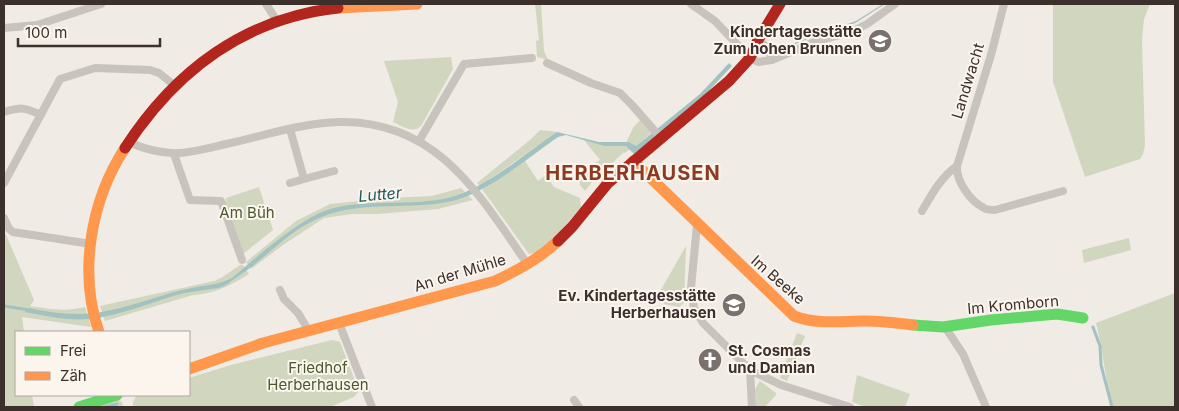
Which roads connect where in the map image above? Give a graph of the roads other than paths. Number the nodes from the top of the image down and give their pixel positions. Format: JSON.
{"nodes":[{"id":1,"x":101,"y":4,"type":"edge"},
{"id":2,"x":266,"y":4,"type":"edge"},
{"id":3,"x":416,"y":4,"type":"edge"},
{"id":4,"x":691,"y":4,"type":"edge"},
{"id":5,"x":780,"y":4,"type":"edge"},
{"id":6,"x":894,"y":4,"type":"edge"},
{"id":7,"x":1004,"y":4,"type":"edge"},
{"id":8,"x":277,"y":21,"type":"junction"},
{"id":9,"x":4,"y":28,"type":"edge"},
{"id":10,"x":758,"y":40,"type":"junction"},
{"id":11,"x":532,"y":58,"type":"dead end"},
{"id":12,"x":750,"y":58,"type":"junction"},
{"id":13,"x":772,"y":60,"type":"junction"},
{"id":14,"x":547,"y":63,"type":"dead end"},
{"id":15,"x":174,"y":85,"type":"junction"},
{"id":16,"x":4,"y":112,"type":"edge"},
{"id":17,"x":40,"y":115,"type":"junction"},
{"id":18,"x":290,"y":129,"type":"junction"},
{"id":19,"x":658,"y":134,"type":"junction"},
{"id":20,"x":419,"y":141,"type":"junction"},
{"id":21,"x":128,"y":142,"type":"junction"},
{"id":22,"x":174,"y":154,"type":"junction"},
{"id":23,"x":633,"y":161,"type":"junction"},
{"id":24,"x":957,"y":166,"type":"junction"},
{"id":25,"x":334,"y":171,"type":"dead end"},
{"id":26,"x":304,"y":179,"type":"junction"},
{"id":27,"x":4,"y":183,"type":"edge"},
{"id":28,"x":290,"y":183,"type":"dead end"},
{"id":29,"x":1063,"y":191,"type":"dead end"},
{"id":30,"x":922,"y":211,"type":"dead end"},
{"id":31,"x":4,"y":218,"type":"edge"},
{"id":32,"x":697,"y":225,"type":"junction"},
{"id":33,"x":91,"y":244,"type":"junction"},
{"id":34,"x":242,"y":260,"type":"dead end"},
{"id":35,"x":528,"y":265,"type":"junction"},
{"id":36,"x":280,"y":290,"type":"dead end"},
{"id":37,"x":1082,"y":318,"type":"dead end"},
{"id":38,"x":339,"y":323,"type":"junction"},
{"id":39,"x":945,"y":327,"type":"junction"},
{"id":40,"x":98,"y":329,"type":"edge"},
{"id":41,"x":309,"y":331,"type":"junction"},
{"id":42,"x":190,"y":369,"type":"edge"},
{"id":43,"x":750,"y":370,"type":"junction"},
{"id":44,"x":115,"y":396,"type":"edge"},
{"id":45,"x":574,"y":400,"type":"dead end"},
{"id":46,"x":79,"y":407,"type":"edge"},
{"id":47,"x":372,"y":407,"type":"edge"},
{"id":48,"x":579,"y":407,"type":"edge"},
{"id":49,"x":752,"y":407,"type":"edge"},
{"id":50,"x":850,"y":407,"type":"edge"},
{"id":51,"x":986,"y":407,"type":"edge"}],
"edges":[{"from":1,"to":9,"type":"street"},
{"from":2,"to":8,"type":"street"},
{"from":3,"to":8,"type":"street"},
{"from":4,"to":12,"type":"street"},
{"from":5,"to":10,"type":"street","name":"An der Mühle"},
{"from":6,"to":13,"type":"street"},
{"from":7,"to":24,"type":"street","name":"Landwacht"},
{"from":8,"to":15,"type":"street"},
{"from":10,"to":12,"type":"street","name":"An der Mühle"},
{"from":10,"to":13,"type":"street"},
{"from":11,"to":20,"type":"street"},
{"from":12,"to":13,"type":"street"},
{"from":12,"to":19,"type":"street","name":"An der Mühle"},
{"from":14,"to":19,"type":"street"},
{"from":15,"to":17,"type":"street"},
{"from":15,"to":21,"type":"street"},
{"from":16,"to":17,"type":"street"},
{"from":17,"to":27,"type":"street"},
{"from":18,"to":20,"type":"street"},
{"from":18,"to":22,"type":"street"},
{"from":18,"to":26,"type":"street"},
{"from":19,"to":23,"type":"street","name":"An der Mühle"},
{"from":20,"to":35,"type":"street"},
{"from":21,"to":22,"type":"street"},
{"from":21,"to":33,"type":"street"},
{"from":22,"to":34,"type":"street"},
{"from":23,"to":32,"type":"street","name":"Im Beeke"},
{"from":23,"to":35,"type":"street","name":"An der Mühle"},
{"from":24,"to":29,"type":"street"},
{"from":24,"to":30,"type":"street","name":"Landwacht"},
{"from":25,"to":26,"type":"street"},
{"from":26,"to":28,"type":"street"},
{"from":31,"to":33,"type":"street"},
{"from":32,"to":39,"type":"street","name":"Im Beeke"},
{"from":32,"to":43,"type":"street"},
{"from":33,"to":40,"type":"street"},
{"from":35,"to":38,"type":"street","name":"An der Mühle"},
{"from":36,"to":41,"type":"street"},
{"from":37,"to":39,"type":"street","name":"Im Kromborn"},
{"from":38,"to":41,"type":"street","name":"An der Mühle"},
{"from":38,"to":47,"type":"street"},
{"from":39,"to":51,"type":"street"},
{"from":41,"to":42,"type":"street","name":"An der Mühle"},
{"from":43,"to":49,"type":"street"},
{"from":43,"to":50,"type":"street"},
{"from":44,"to":46,"type":"street"},
{"from":45,"to":48,"type":"street"}]}
